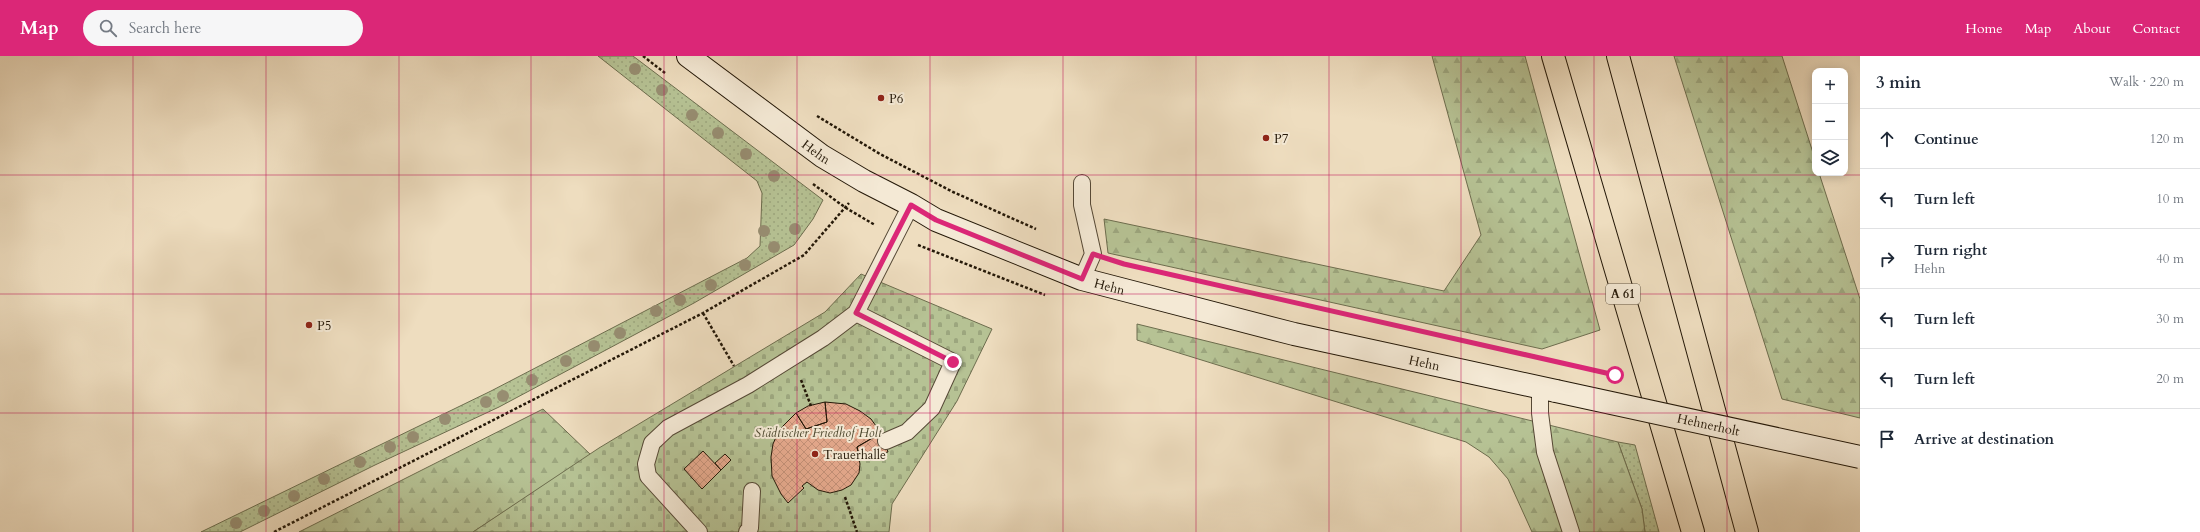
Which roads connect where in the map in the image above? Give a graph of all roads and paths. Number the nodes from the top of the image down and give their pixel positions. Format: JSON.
{"nodes":[{"id":1,"x":688,"y":56,"type":"edge"},
{"id":2,"x":1553,"y":56,"type":"edge"},
{"id":3,"x":1618,"y":56,"type":"edge"},
{"id":4,"x":810,"y":111,"type":"dead end"},
{"id":5,"x":880,"y":154,"type":"junction"},
{"id":6,"x":864,"y":182,"type":"junction"},
{"id":7,"x":1082,"y":183,"type":"dead end"},
{"id":8,"x":911,"y":205,"type":"junction"},
{"id":9,"x":1037,"y":230,"type":"dead end"},
{"id":10,"x":1082,"y":279,"type":"junction"},
{"id":11,"x":1249,"y":292,"type":"dead end"},
{"id":12,"x":703,"y":313,"type":"junction"},
{"id":13,"x":856,"y":313,"type":"junction"},
{"id":14,"x":1545,"y":359,"type":"dead end"},
{"id":15,"x":748,"y":385,"type":"junction"},
{"id":16,"x":1548,"y":390,"type":"junction"},
{"id":17,"x":886,"y":441,"type":"dead end"},
{"id":18,"x":1860,"y":457,"type":"edge"},
{"id":19,"x":752,"y":491,"type":"dead end"},
{"id":20,"x":845,"y":497,"type":"dead end"},
{"id":21,"x":274,"y":532,"type":"edge"},
{"id":22,"x":699,"y":532,"type":"edge"},
{"id":23,"x":746,"y":532,"type":"edge"},
{"id":24,"x":858,"y":532,"type":"edge"},
{"id":25,"x":1571,"y":532,"type":"edge"},
{"id":26,"x":1694,"y":532,"type":"edge"},
{"id":27,"x":1747,"y":532,"type":"edge"}],
"edges":[{"from":1,"to":6,"type":"street","name":"Hehn"},
{"from":2,"to":26,"type":"highway","number":"A 61"},
{"from":3,"to":27,"type":"highway"},
{"from":4,"to":5,"type":"path"},
{"from":5,"to":6,"type":"path"},
{"from":5,"to":9,"type":"path"},
{"from":6,"to":8,"type":"street","name":"Hehn"},
{"from":6,"to":12,"type":"path"},
{"from":7,"to":10,"type":"lane"},
{"from":8,"to":10,"type":"street","name":"Hehn"},
{"from":8,"to":13,"type":"lane"},
{"from":10,"to":16,"type":"street","name":"Hehn"},
{"from":11,"to":14,"type":"path"},
{"from":12,"to":15,"type":"path"},
{"from":12,"to":21,"type":"path"},
{"from":13,"to":15,"type":"lane"},
{"from":13,"to":17,"type":"lane"},
{"from":15,"to":22,"type":"lane"},
{"from":16,"to":18,"type":"street","name":"Hehnerholt","bridge":true},
{"from":16,"to":25,"type":"lane"},
{"from":19,"to":23,"type":"lane"},
{"from":20,"to":24,"type":"path"}]}
